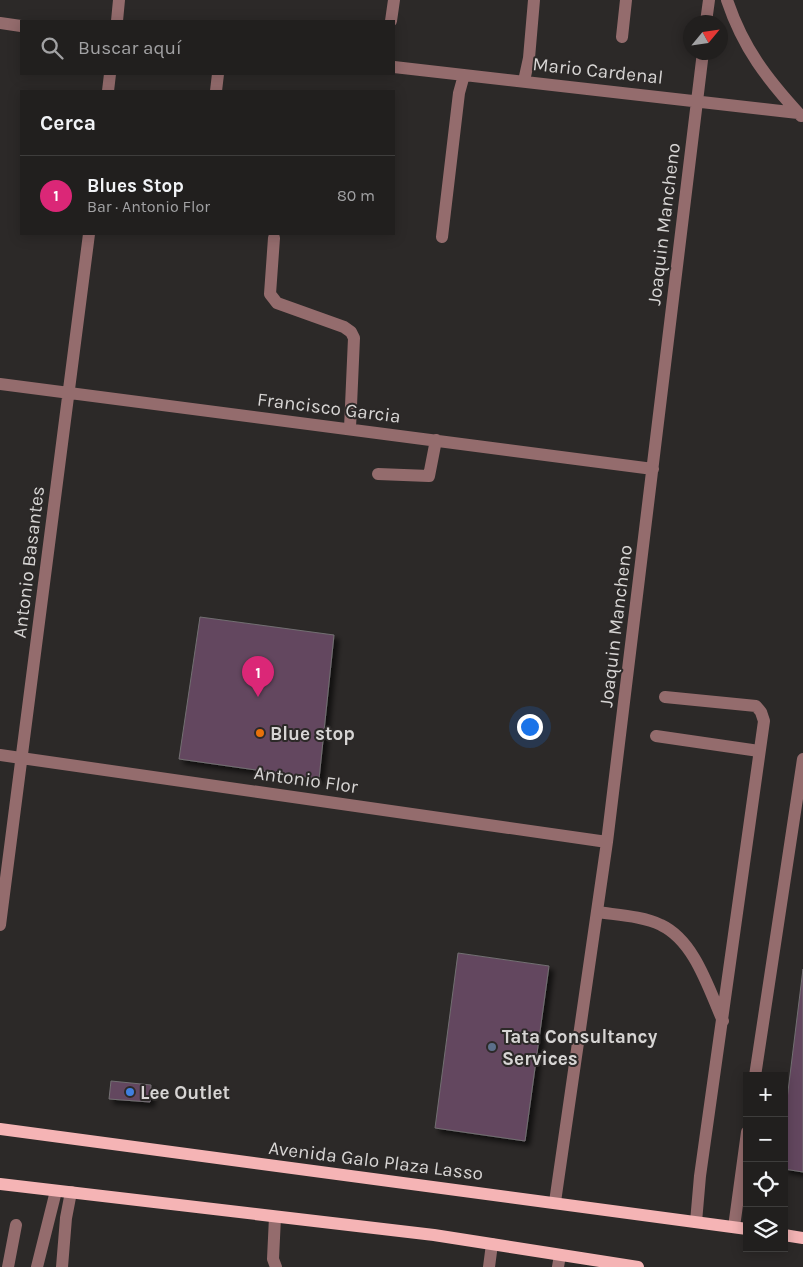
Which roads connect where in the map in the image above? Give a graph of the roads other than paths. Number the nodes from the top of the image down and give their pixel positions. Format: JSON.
{"nodes":[{"id":1,"x":119,"y":0,"type":"edge"},
{"id":2,"x":394,"y":0,"type":"edge"},
{"id":3,"x":534,"y":0,"type":"edge"},
{"id":4,"x":626,"y":0,"type":"edge"},
{"id":5,"x":709,"y":0,"type":"edge"},
{"id":6,"x":727,"y":0,"type":"edge"},
{"id":7,"x":707,"y":15,"type":"edge"},
{"id":8,"x":117,"y":20,"type":"edge"},
{"id":9,"x":391,"y":20,"type":"edge"},
{"id":10,"x":0,"y":23,"type":"edge"},
{"id":11,"x":20,"y":26,"type":"edge"},
{"id":12,"x":622,"y":37,"type":"dead end"},
{"id":13,"x":702,"y":60,"type":"edge"},
{"id":14,"x":395,"y":67,"type":"edge"},
{"id":15,"x":110,"y":75,"type":"edge"},
{"id":16,"x":218,"y":75,"type":"edge"},
{"id":17,"x":464,"y":75,"type":"junction"},
{"id":18,"x":524,"y":81,"type":"junction"},
{"id":19,"x":108,"y":90,"type":"edge"},
{"id":20,"x":216,"y":90,"type":"edge"},
{"id":21,"x":697,"y":99,"type":"junction"},
{"id":22,"x":801,"y":115,"type":"edge"},
{"id":23,"x":90,"y":235,"type":"edge"},
{"id":24,"x":442,"y":237,"type":"dead end"},
{"id":25,"x":274,"y":238,"type":"dead end"},
{"id":26,"x":0,"y":384,"type":"edge"},
{"id":27,"x":69,"y":393,"type":"junction"},
{"id":28,"x":350,"y":428,"type":"junction"},
{"id":29,"x":436,"y":440,"type":"junction"},
{"id":30,"x":653,"y":469,"type":"junction"},
{"id":31,"x":378,"y":474,"type":"dead end"},
{"id":32,"x":665,"y":697,"type":"dead end"},
{"id":33,"x":656,"y":736,"type":"dead end"},
{"id":34,"x":760,"y":751,"type":"junction"},
{"id":35,"x":0,"y":754,"type":"edge"},
{"id":36,"x":22,"y":757,"type":"junction"},
{"id":37,"x":803,"y":759,"type":"edge"},
{"id":38,"x":607,"y":842,"type":"junction"},
{"id":39,"x":597,"y":912,"type":"junction"},
{"id":40,"x":0,"y":925,"type":"edge"},
{"id":41,"x":723,"y":1021,"type":"junction"},
{"id":42,"x":756,"y":1072,"type":"edge"},
{"id":43,"x":0,"y":1130,"type":"edge"},
{"id":44,"x":745,"y":1162,"type":"edge"},
{"id":45,"x":0,"y":1184,"type":"edge"},
{"id":46,"x":56,"y":1191,"type":"junction"},
{"id":47,"x":71,"y":1192,"type":"junction"},
{"id":48,"x":555,"y":1202,"type":"junction"},
{"id":49,"x":275,"y":1217,"type":"junction"},
{"id":50,"x":696,"y":1222,"type":"junction"},
{"id":51,"x":16,"y":1225,"type":"dead end"},
{"id":52,"x":740,"y":1228,"type":"edge"},
{"id":53,"x":788,"y":1236,"type":"edge"},
{"id":54,"x":803,"y":1238,"type":"edge"},
{"id":55,"x":492,"y":1244,"type":"junction"},
{"id":56,"x":559,"y":1261,"type":"edge"},
{"id":57,"x":8,"y":1267,"type":"edge"},
{"id":58,"x":37,"y":1267,"type":"edge"},
{"id":59,"x":62,"y":1267,"type":"edge"},
{"id":60,"x":276,"y":1267,"type":"edge"},
{"id":61,"x":489,"y":1267,"type":"edge"},
{"id":62,"x":638,"y":1267,"type":"edge"}],
"edges":[{"from":1,"to":8,"type":"street"},
{"from":2,"to":9,"type":"street"},
{"from":3,"to":18,"type":"street"},
{"from":4,"to":12,"type":"street"},
{"from":5,"to":7,"type":"street"},
{"from":6,"to":22,"type":"street"},
{"from":10,"to":11,"type":"street"},
{"from":13,"to":21,"type":"street","name":"Joaquin Mancheno"},
{"from":14,"to":17,"type":"street","name":"Mario Cardenal"},
{"from":15,"to":19,"type":"street"},
{"from":16,"to":20,"type":"street"},
{"from":17,"to":18,"type":"street","name":"Mario Cardenal"},
{"from":17,"to":24,"type":"street"},
{"from":18,"to":21,"type":"street","name":"Mario Cardenal"},
{"from":21,"to":22,"type":"street","name":"Mario Cardenal"},
{"from":21,"to":30,"type":"street","name":"Joaquin Mancheno"},
{"from":23,"to":27,"type":"street","name":"Antonio Basantes"},
{"from":25,"to":28,"type":"street"},
{"from":26,"to":27,"type":"street","name":"Francisco Garcia"},
{"from":27,"to":28,"type":"street","name":"Francisco Garcia"},
{"from":27,"to":36,"type":"street","name":"Antonio Basantes"},
{"from":28,"to":29,"type":"street","name":"Francisco Garcia"},
{"from":29,"to":30,"type":"street","name":"Francisco Garcia"},
{"from":29,"to":31,"type":"street"},
{"from":30,"to":38,"type":"street","name":"Joaquin Mancheno"},
{"from":32,"to":34,"type":"street"},
{"from":33,"to":34,"type":"street"},
{"from":34,"to":41,"type":"street"},
{"from":35,"to":36,"type":"street","name":"Antonio Flor"},
{"from":36,"to":38,"type":"street","name":"Antonio Flor"},
{"from":36,"to":40,"type":"street","name":"Antonio Basantes"},
{"from":37,"to":42,"type":"street"},
{"from":38,"to":39,"type":"street","name":"Joaquin Mancheno"},
{"from":39,"to":41,"type":"street"},
{"from":39,"to":48,"type":"street","name":"Joaquin Mancheno"},
{"from":41,"to":50,"type":"street"},
{"from":43,"to":48,"type":"main road","name":"Avenida Galo Plaza Lasso"},
{"from":44,"to":52,"type":"street"},
{"from":45,"to":46,"type":"main road"},
{"from":46,"to":47,"type":"main road"},
{"from":46,"to":58,"type":"street"},
{"from":47,"to":49,"type":"main road"},
{"from":47,"to":59,"type":"street"},
{"from":48,"to":50,"type":"main road","name":"Avenida Galo Plaza Lasso"},
{"from":49,"to":55,"type":"main road"},
{"from":49,"to":60,"type":"street"},
{"from":50,"to":52,"type":"main road","name":"Avenida Galo Plaza Lasso"},
{"from":51,"to":57,"type":"street"},
{"from":53,"to":54,"type":"main road"},
{"from":55,"to":56,"type":"main road"},
{"from":55,"to":61,"type":"street"},
{"from":56,"to":62,"type":"main road"}]}
